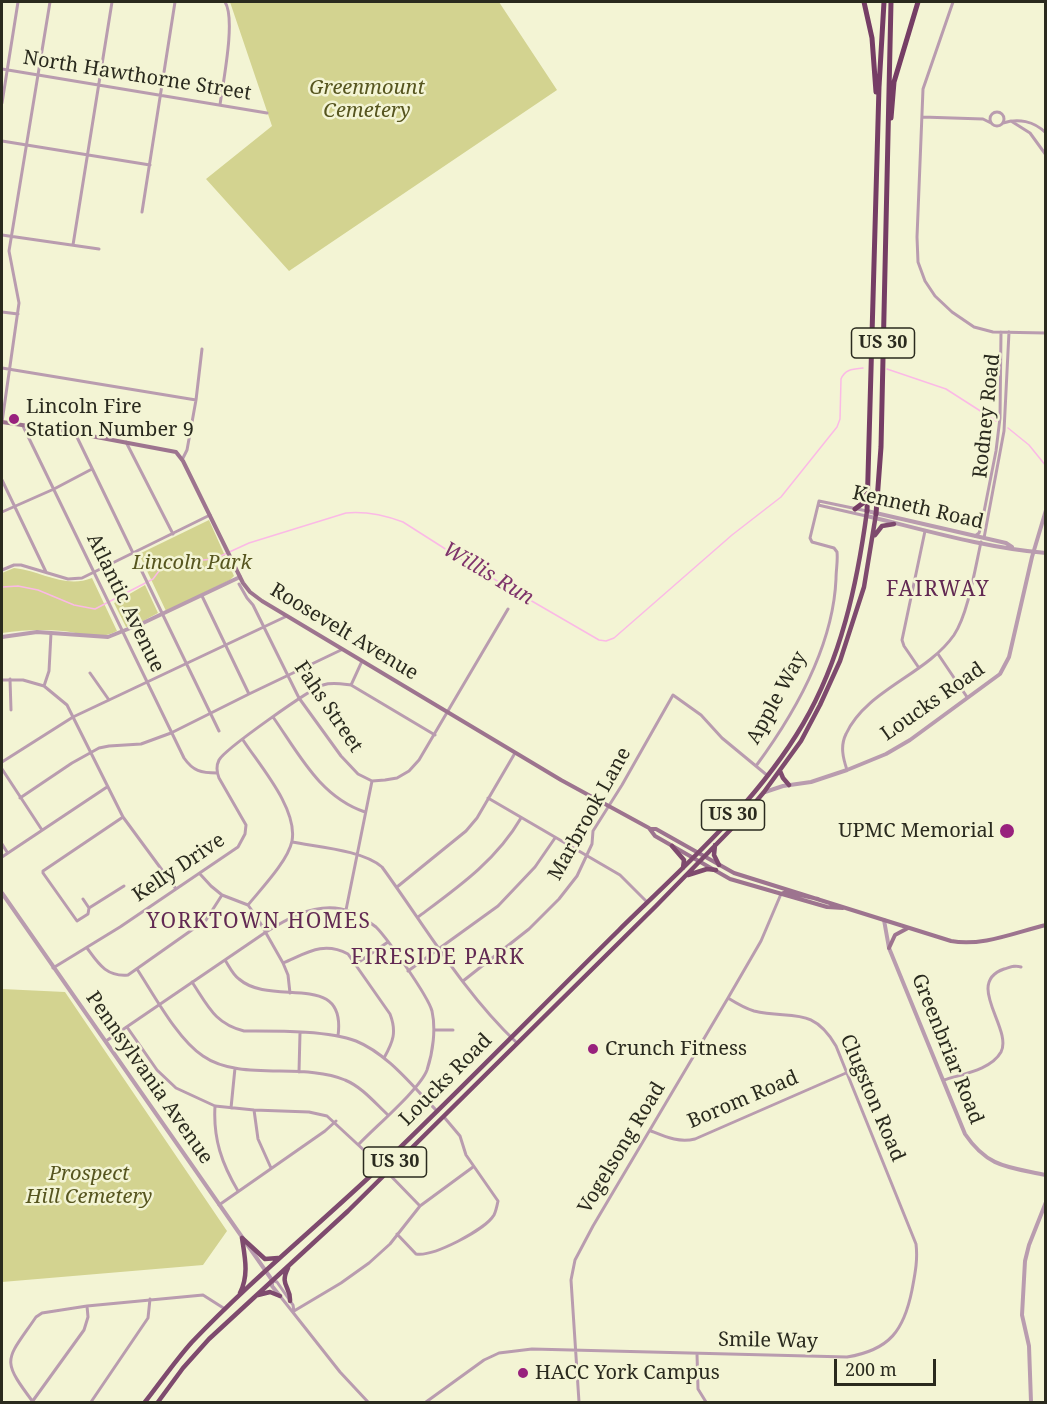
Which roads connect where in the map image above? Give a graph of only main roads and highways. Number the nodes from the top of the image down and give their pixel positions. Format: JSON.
{"nodes":[{"id":1,"x":864,"y":2,"type":"edge"},
{"id":2,"x":884,"y":2,"type":"edge"},
{"id":3,"x":891,"y":2,"type":"edge"},
{"id":4,"x":918,"y":2,"type":"edge"},
{"id":5,"x":879,"y":117,"type":"junction"},
{"id":6,"x":887,"y":173,"type":"junction"},
{"id":7,"x":2,"y":422,"type":"edge"},
{"id":8,"x":867,"y":494,"type":"junction"},
{"id":9,"x":855,"y":508,"type":"road end"},
{"id":10,"x":867,"y":514,"type":"joint"},
{"id":11,"x":876,"y":516,"type":"joint"},
{"id":12,"x":894,"y":524,"type":"road end"},
{"id":13,"x":874,"y":538,"type":"junction"},
{"id":14,"x":780,"y":771,"type":"junction"},
{"id":15,"x":768,"y":776,"type":"joint"},
{"id":16,"x":789,"y":785,"type":"road end"},
{"id":17,"x":764,"y":792,"type":"joint"},
{"id":18,"x":650,"y":829,"type":"junction"},
{"id":19,"x":715,"y":845,"type":"junction"},
{"id":20,"x":672,"y":846,"type":"junction"},
{"id":21,"x":698,"y":853,"type":"junction"},
{"id":22,"x":704,"y":857,"type":"junction"},
{"id":23,"x":693,"y":858,"type":"junction"},
{"id":24,"x":699,"y":862,"type":"junction"},
{"id":25,"x":683,"y":868,"type":"junction"},
{"id":26,"x":718,"y":868,"type":"junction"},
{"id":27,"x":685,"y":876,"type":"junction"},
{"id":28,"x":781,"y":894,"type":"junction"},
{"id":29,"x":822,"y":899,"type":"junction"},
{"id":30,"x":843,"y":908,"type":"junction"},
{"id":31,"x":1046,"y":925,"type":"edge"},
{"id":32,"x":908,"y":928,"type":"junction"},
{"id":33,"x":889,"y":948,"type":"road end"},
{"id":34,"x":292,"y":1247,"type":"junction"},
{"id":35,"x":289,"y":1266,"type":"junction"},
{"id":36,"x":239,"y":1296,"type":"junction"},
{"id":37,"x":255,"y":1296,"type":"junction"},
{"id":38,"x":280,"y":1296,"type":"road end"},
{"id":39,"x":290,"y":1301,"type":"road end"},
{"id":40,"x":145,"y":1402,"type":"edge"},
{"id":41,"x":158,"y":1402,"type":"edge"}],
"edges":[{"from":1,"to":5,"type":"highway"},
{"from":2,"to":5,"type":"highway","name":"US 30","number":"US 30"},
{"from":3,"to":6,"type":"highway","name":"US 30","number":"US 30"},
{"from":4,"to":6,"type":"highway"},
{"from":5,"to":8,"type":"highway","name":"US 30","number":"US 30"},
{"from":6,"to":11,"type":"highway","name":"US 30","number":"US 30"},
{"from":7,"to":18,"type":"main road","name":"Roosevelt Avenue"},
{"from":8,"to":9,"type":"highway"},
{"from":8,"to":10,"type":"highway","name":"US 30","number":"US 30"},
{"from":10,"to":15,"type":"highway","name":"US 30","number":"US 30"},
{"from":11,"to":13,"type":"highway","name":"US 30","number":"US 30"},
{"from":12,"to":13,"type":"highway"},
{"from":13,"to":14,"type":"highway","name":"US 30","number":"US 30"},
{"from":14,"to":16,"type":"highway"},
{"from":14,"to":17,"type":"highway","name":"US 30","number":"US 30"},
{"from":15,"to":21,"type":"highway","name":"Loucks Road","number":"US 30"},
{"from":17,"to":19,"type":"highway","name":"Loucks Road","number":"US 30"},
{"from":18,"to":20,"type":"main road","name":"Roosevelt Avenue"},
{"from":18,"to":21,"type":"main road","name":"Roosevelt Avenue"},
{"from":19,"to":22,"type":"highway","name":"Loucks Road","number":"US 30"},
{"from":19,"to":26,"type":"highway"},
{"from":20,"to":23,"type":"main road","name":"Roosevelt Avenue"},
{"from":20,"to":25,"type":"highway"},
{"from":21,"to":22,"type":"main road","name":"Roosevelt Avenue"},
{"from":21,"to":23,"type":"highway","name":"Loucks Road","number":"US 30"},
{"from":22,"to":24,"type":"highway","name":"Loucks Road","number":"US 30"},
{"from":22,"to":26,"type":"main road","name":"Roosevelt Avenue"},
{"from":23,"to":24,"type":"main road","name":"Roosevelt Avenue"},
{"from":23,"to":25,"type":"highway","name":"Loucks Road","number":"US 30"},
{"from":24,"to":26,"type":"main road","name":"Roosevelt Avenue"},
{"from":24,"to":27,"type":"highway","name":"Loucks Road","number":"US 30"},
{"from":25,"to":34,"type":"highway","name":"Loucks Road","number":"US 30"},
{"from":26,"to":27,"type":"highway"},
{"from":26,"to":28,"type":"main road","name":"Roosevelt Avenue"},
{"from":26,"to":29,"type":"main road","name":"Roosevelt Avenue"},
{"from":27,"to":35,"type":"highway","name":"Loucks Road","number":"US 30"},
{"from":28,"to":29,"type":"main road"},
{"from":28,"to":30,"type":"main road","name":"Roosevelt Avenue"},
{"from":29,"to":30,"type":"main road","name":"Roosevelt Avenue"},
{"from":30,"to":32,"type":"main road","name":"Roosevelt Avenue"},
{"from":31,"to":32,"type":"main road","name":"Roosevelt Avenue"},
{"from":32,"to":33,"type":"main road"},
{"from":34,"to":36,"type":"highway","name":"Loucks Road","number":"US 30"},
{"from":34,"to":36,"type":"highway"},
{"from":35,"to":37,"type":"highway","name":"Loucks Road","number":"US 30"},
{"from":35,"to":39,"type":"highway"},
{"from":36,"to":40,"type":"highway","name":"Loucks Road","number":"US 30"},
{"from":37,"to":38,"type":"highway"},
{"from":37,"to":41,"type":"highway","name":"Loucks Road","number":"US 30"}]}
